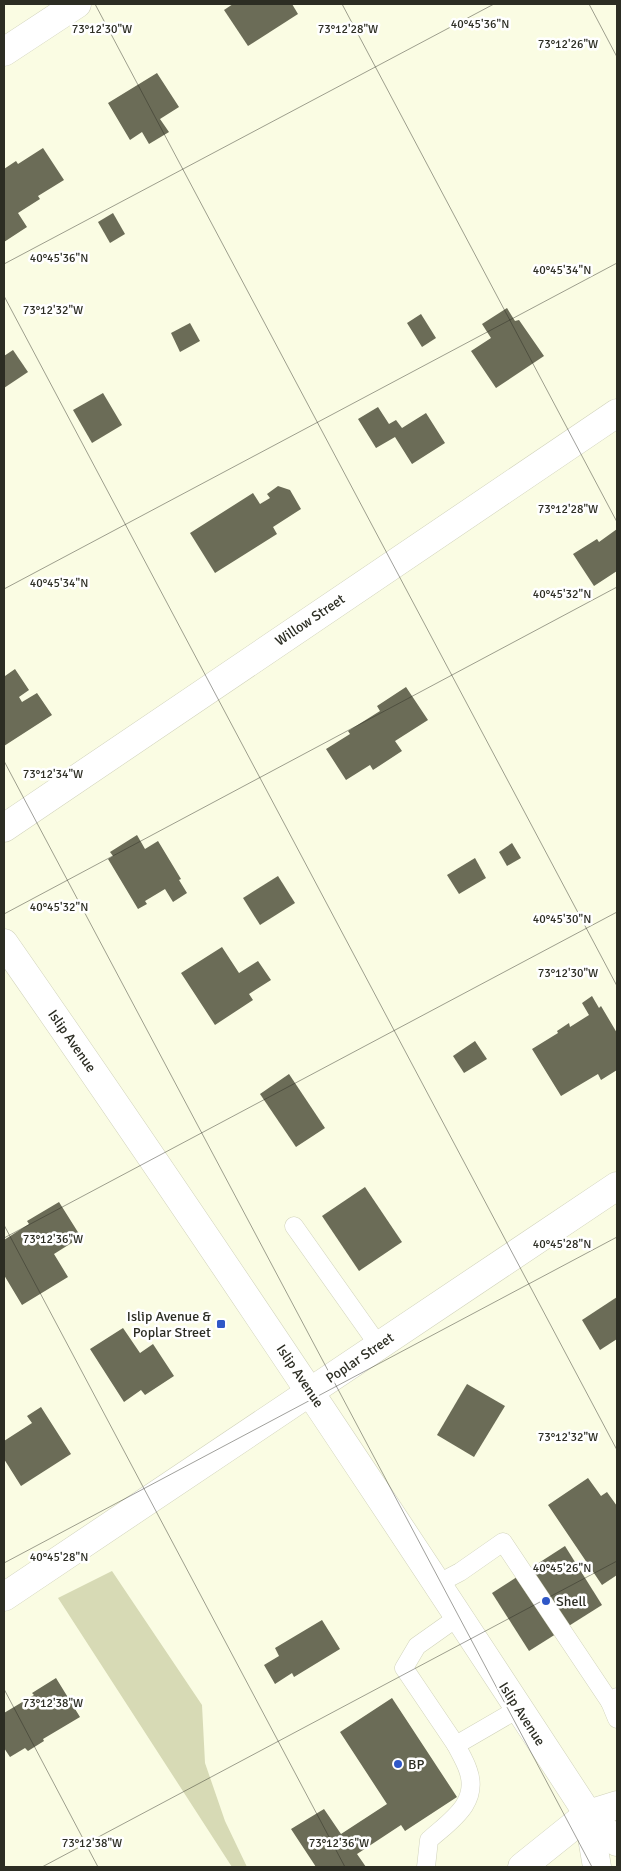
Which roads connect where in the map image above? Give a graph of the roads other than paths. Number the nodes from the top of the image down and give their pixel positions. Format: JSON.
{"nodes":[{"id":1,"x":76,"y":4,"type":"edge"},
{"id":2,"x":4,"y":52,"type":"edge"},
{"id":3,"x":617,"y":413,"type":"edge"},
{"id":4,"x":4,"y":828,"type":"edge"},
{"id":5,"x":4,"y":943,"type":"edge"},
{"id":6,"x":617,"y":1186,"type":"edge"},
{"id":7,"x":294,"y":1226,"type":"dead end"},
{"id":8,"x":379,"y":1346,"type":"junction"},
{"id":9,"x":310,"y":1392,"type":"junction"},
{"id":10,"x":437,"y":1584,"type":"junction"},
{"id":11,"x":4,"y":1597,"type":"edge"},
{"id":12,"x":458,"y":1617,"type":"junction"},
{"id":13,"x":613,"y":1700,"type":"edge"},
{"id":14,"x":518,"y":1709,"type":"junction"},
{"id":15,"x":617,"y":1719,"type":"edge"},
{"id":16,"x":456,"y":1745,"type":"junction"},
{"id":17,"x":617,"y":1805,"type":"edge"},
{"id":18,"x":588,"y":1814,"type":"junction"},
{"id":19,"x":617,"y":1842,"type":"edge"},
{"id":20,"x":426,"y":1867,"type":"edge"},
{"id":21,"x":522,"y":1867,"type":"edge"},
{"id":22,"x":597,"y":1867,"type":"edge"}],
"edges":[{"from":1,"to":2,"type":"street"},
{"from":3,"to":4,"type":"street","name":"Willow Street"},
{"from":5,"to":9,"type":"street","name":"Islip Avenue"},
{"from":6,"to":8,"type":"street","name":"Poplar Street"},
{"from":7,"to":8,"type":"lane"},
{"from":8,"to":9,"type":"street","name":"Poplar Street"},
{"from":9,"to":10,"type":"street","name":"Islip Avenue"},
{"from":9,"to":11,"type":"street","name":"Poplar Street"},
{"from":10,"to":12,"type":"street","name":"Islip Avenue"},
{"from":10,"to":13,"type":"lane"},
{"from":12,"to":14,"type":"street","name":"Islip Avenue"},
{"from":12,"to":16,"type":"lane"},
{"from":13,"to":15,"type":"lane"},
{"from":14,"to":16,"type":"lane"},
{"from":14,"to":18,"type":"street","name":"Islip Avenue"},
{"from":16,"to":20,"type":"lane"},
{"from":17,"to":18,"type":"street"},
{"from":18,"to":19,"type":"street","name":"Islip Avenue"},
{"from":18,"to":21,"type":"street"},
{"from":18,"to":22,"type":"street","name":"Islip Avenue"}]}
